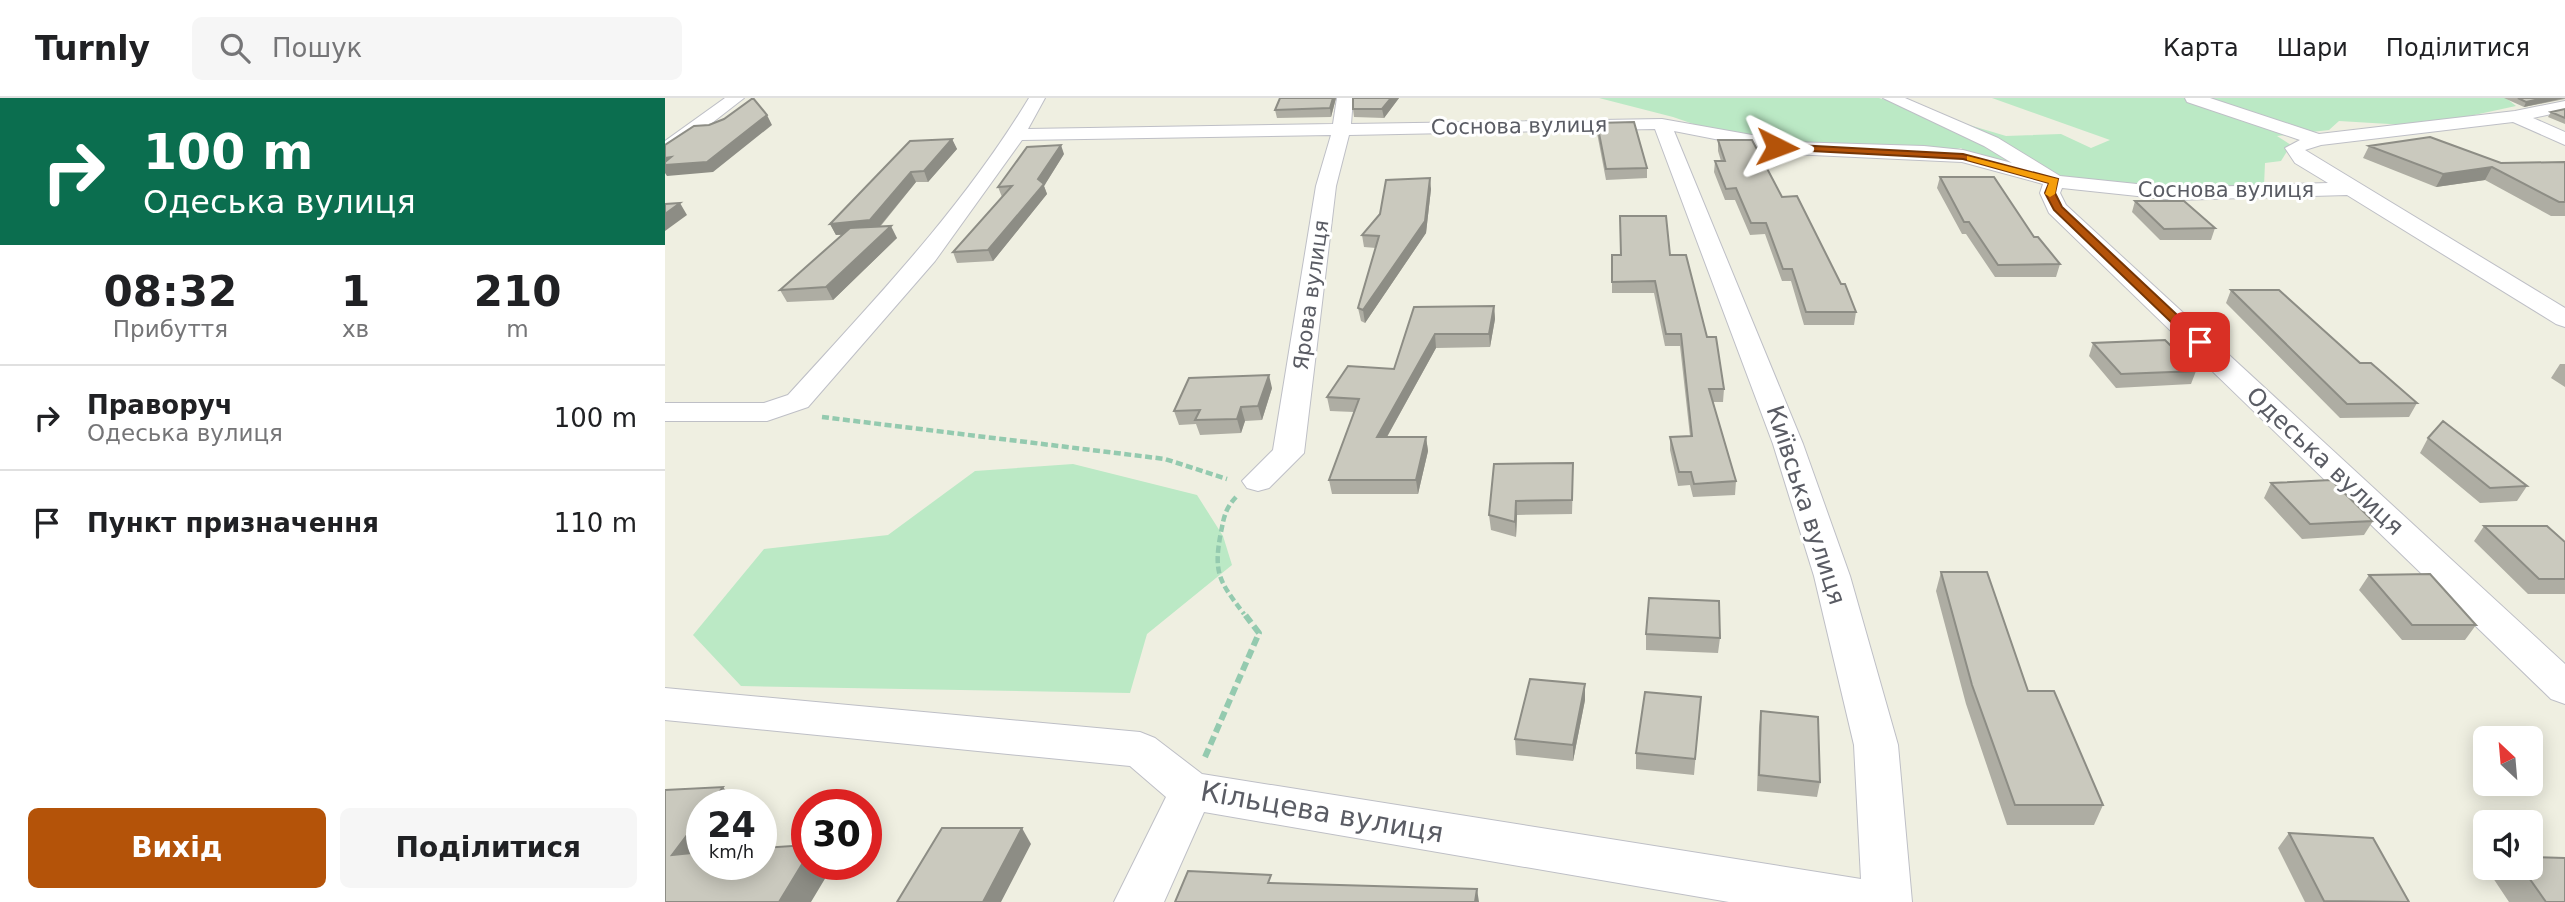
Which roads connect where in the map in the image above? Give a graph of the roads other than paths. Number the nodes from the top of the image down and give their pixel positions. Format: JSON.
{"nodes":[{"id":1,"x":736,"y":98,"type":"edge"},
{"id":2,"x":1037,"y":98,"type":"edge"},
{"id":3,"x":1345,"y":98,"type":"edge"},
{"id":4,"x":1891,"y":98,"type":"edge"},
{"id":5,"x":2193,"y":98,"type":"edge"},
{"id":6,"x":2529,"y":98,"type":"edge"},
{"id":7,"x":2563,"y":106,"type":"edge"},
{"id":8,"x":2515,"y":116,"type":"junction"},
{"id":9,"x":1662,"y":124,"type":"junction"},
{"id":10,"x":1342,"y":127,"type":"junction"},
{"id":11,"x":1017,"y":135,"type":"junction"},
{"id":12,"x":2565,"y":139,"type":"edge"},
{"id":13,"x":2318,"y":140,"type":"junction"},
{"id":14,"x":665,"y":150,"type":"edge"},
{"id":15,"x":2054,"y":181,"type":"junction"},
{"id":16,"x":2349,"y":189,"type":"junction"},
{"id":17,"x":2565,"y":319,"type":"edge"},
{"id":18,"x":665,"y":412,"type":"edge"},
{"id":19,"x":1252,"y":484,"type":"road end"},
{"id":20,"x":2565,"y":688,"type":"edge"},
{"id":21,"x":665,"y":704,"type":"edge"},
{"id":22,"x":1191,"y":791,"type":"junction"},
{"id":23,"x":1139,"y":902,"type":"edge"},
{"id":24,"x":1863,"y":902,"type":"edge"},
{"id":25,"x":1887,"y":902,"type":"edge"}],
"edges":[{"from":1,"to":14,"type":"street"},
{"from":2,"to":11,"type":"street"},
{"from":3,"to":10,"type":"street","name":"Ярова вулиця"},
{"from":4,"to":15,"type":"street"},
{"from":5,"to":13,"type":"street"},
{"from":6,"to":7,"type":"street"},
{"from":7,"to":8,"type":"street"},
{"from":8,"to":12,"type":"street"},
{"from":8,"to":13,"type":"street"},
{"from":9,"to":10,"type":"street","name":"Соснова вулиця"},
{"from":9,"to":15,"type":"street","name":"Соснова вулиця"},
{"from":9,"to":25,"type":"street","name":"Київська вулиця"},
{"from":10,"to":11,"type":"street","name":"Соснова вулиця"},
{"from":10,"to":19,"type":"street","name":"Ярова вулиця"},
{"from":11,"to":18,"type":"street"},
{"from":13,"to":16,"type":"street"},
{"from":15,"to":16,"type":"street","name":"Соснова вулиця"},
{"from":15,"to":20,"type":"street","name":"Одеська вулиця"},
{"from":16,"to":17,"type":"street"},
{"from":21,"to":22,"type":"street","name":"Кільцева вулиця"},
{"from":22,"to":23,"type":"street"},
{"from":22,"to":24,"type":"street","name":"Кільцева вулиця"}]}
